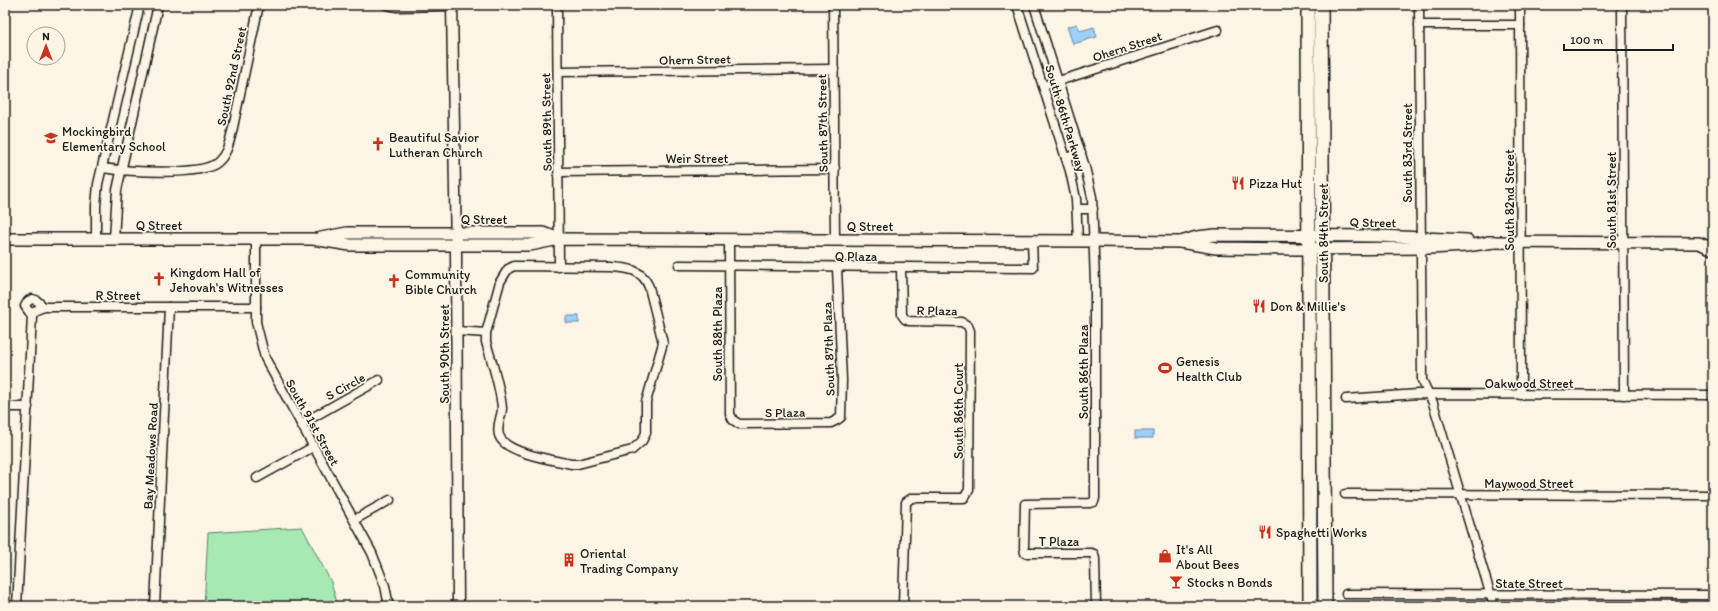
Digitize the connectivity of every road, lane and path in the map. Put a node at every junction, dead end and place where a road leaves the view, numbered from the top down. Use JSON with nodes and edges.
{"nodes":[{"id":1,"x":140,"y":5,"type":"edge"},
{"id":2,"x":158,"y":5,"type":"edge"},
{"id":3,"x":260,"y":5,"type":"edge"},
{"id":4,"x":387,"y":5,"type":"edge"},
{"id":5,"x":452,"y":5,"type":"edge"},
{"id":6,"x":557,"y":5,"type":"edge"},
{"id":7,"x":833,"y":5,"type":"edge"},
{"id":8,"x":1017,"y":5,"type":"edge"},
{"id":9,"x":1034,"y":5,"type":"edge"},
{"id":10,"x":1308,"y":5,"type":"edge"},
{"id":11,"x":1321,"y":5,"type":"edge"},
{"id":12,"x":1419,"y":5,"type":"edge"},
{"id":13,"x":1520,"y":5,"type":"edge"},
{"id":14,"x":1622,"y":5,"type":"edge"},
{"id":15,"x":1419,"y":25,"type":"junction"},
{"id":16,"x":1520,"y":25,"type":"junction"},
{"id":17,"x":1218,"y":30,"type":"dead end"},
{"id":18,"x":1046,"y":44,"type":"junction"},
{"id":19,"x":1033,"y":50,"type":"junction"},
{"id":20,"x":834,"y":69,"type":"junction"},
{"id":21,"x":558,"y":72,"type":"junction"},
{"id":22,"x":1058,"y":82,"type":"junction"},
{"id":23,"x":1043,"y":86,"type":"junction"},
{"id":24,"x":1081,"y":153,"type":"junction"},
{"id":25,"x":1066,"y":158,"type":"junction"},
{"id":26,"x":102,"y":168,"type":"junction"},
{"id":27,"x":835,"y":169,"type":"junction"},
{"id":28,"x":121,"y":171,"type":"junction"},
{"id":29,"x":558,"y":172,"type":"junction"},
{"id":30,"x":1077,"y":209,"type":"junction"},
{"id":31,"x":1093,"y":209,"type":"junction"},
{"id":32,"x":456,"y":233,"type":"junction"},
{"id":33,"x":5,"y":239,"type":"edge"},
{"id":34,"x":96,"y":239,"type":"junction"},
{"id":35,"x":114,"y":239,"type":"junction"},
{"id":36,"x":256,"y":239,"type":"junction"},
{"id":37,"x":312,"y":239,"type":"junction"},
{"id":38,"x":559,"y":239,"type":"junction"},
{"id":39,"x":729,"y":240,"type":"junction"},
{"id":40,"x":835,"y":240,"type":"junction"},
{"id":41,"x":1032,"y":241,"type":"junction"},
{"id":42,"x":1078,"y":241,"type":"junction"},
{"id":43,"x":1094,"y":241,"type":"junction"},
{"id":44,"x":1310,"y":242,"type":"junction"},
{"id":45,"x":1324,"y":242,"type":"junction"},
{"id":46,"x":1521,"y":242,"type":"junction"},
{"id":47,"x":1420,"y":243,"type":"junction"},
{"id":48,"x":1624,"y":243,"type":"junction"},
{"id":49,"x":456,"y":245,"type":"junction"},
{"id":50,"x":1713,"y":249,"type":"edge"},
{"id":51,"x":679,"y":266,"type":"dead end"},
{"id":52,"x":729,"y":266,"type":"junction"},
{"id":53,"x":559,"y":267,"type":"junction"},
{"id":54,"x":838,"y":268,"type":"junction"},
{"id":55,"x":901,"y":268,"type":"junction"},
{"id":56,"x":169,"y":307,"type":"junction"},
{"id":57,"x":256,"y":307,"type":"junction"},
{"id":58,"x":968,"y":326,"type":"joint"},
{"id":59,"x":457,"y":331,"type":"junction"},
{"id":60,"x":486,"y":333,"type":"junction"},
{"id":61,"x":379,"y":380,"type":"dead end"},
{"id":62,"x":1428,"y":394,"type":"junction"},
{"id":63,"x":1521,"y":394,"type":"junction"},
{"id":64,"x":1624,"y":395,"type":"junction"},
{"id":65,"x":1713,"y":395,"type":"edge"},
{"id":66,"x":1346,"y":399,"type":"dead end"},
{"id":67,"x":5,"y":407,"type":"edge"},
{"id":68,"x":28,"y":407,"type":"junction"},
{"id":69,"x":831,"y":423,"type":"joint"},
{"id":70,"x":301,"y":424,"type":"junction"},
{"id":71,"x":739,"y":424,"type":"joint"},
{"id":72,"x":313,"y":447,"type":"junction"},
{"id":73,"x":257,"y":478,"type":"dead end"},
{"id":74,"x":1345,"y":494,"type":"dead end"},
{"id":75,"x":1460,"y":494,"type":"junction"},
{"id":76,"x":1713,"y":495,"type":"edge"},
{"id":77,"x":390,"y":500,"type":"dead end"},
{"id":78,"x":354,"y":520,"type":"junction"},
{"id":79,"x":1025,"y":553,"type":"joint"},
{"id":80,"x":1346,"y":594,"type":"dead end"},
{"id":81,"x":1491,"y":595,"type":"junction"},
{"id":82,"x":1713,"y":595,"type":"edge"},
{"id":83,"x":17,"y":606,"type":"edge"},
{"id":84,"x":154,"y":606,"type":"edge"},
{"id":85,"x":389,"y":606,"type":"edge"},
{"id":86,"x":458,"y":606,"type":"edge"},
{"id":87,"x":903,"y":606,"type":"edge"},
{"id":88,"x":1096,"y":606,"type":"edge"},
{"id":89,"x":1310,"y":606,"type":"edge"},
{"id":90,"x":1325,"y":606,"type":"edge"},
{"id":91,"x":1494,"y":606,"type":"edge"}],
"edges":[{"from":1,"to":26,"type":"street"},
{"from":2,"to":28,"type":"street"},
{"from":3,"to":28,"type":"street","name":"South 92nd Street"},
{"from":4,"to":5,"type":"street"},
{"from":5,"to":32,"type":"street","name":"South 90th Street"},
{"from":6,"to":21,"type":"street","name":"South 89th Street"},
{"from":7,"to":20,"type":"street","name":"South 87th Street"},
{"from":8,"to":19,"type":"street","name":"South 86th Parkway"},
{"from":9,"to":18,"type":"street","name":"South 86th Parkway"},
{"from":10,"to":44,"type":"main road","name":"South 84th Street"},
{"from":11,"to":45,"type":"main road","name":"South 84th Street"},
{"from":12,"to":15,"type":"street","name":"South 83rd Street"},
{"from":13,"to":16,"type":"street","name":"South 82nd Street"},
{"from":14,"to":48,"type":"street","name":"South 81st Street"},
{"from":15,"to":16,"type":"street"},
{"from":15,"to":47,"type":"street","name":"South 83rd Street"},
{"from":16,"to":46,"type":"street","name":"South 82nd Street"},
{"from":17,"to":22,"type":"street","name":"Ohern Street"},
{"from":18,"to":19,"type":"street"},
{"from":18,"to":22,"type":"street","name":"South 86th Parkway"},
{"from":19,"to":23,"type":"street","name":"South 86th Parkway"},
{"from":20,"to":21,"type":"street","name":"Ohern Street"},
{"from":20,"to":27,"type":"street","name":"South 87th Street"},
{"from":21,"to":29,"type":"street","name":"South 89th Street"},
{"from":22,"to":23,"type":"street","name":"Ohern Street"},
{"from":22,"to":24,"type":"street","name":"South 86th Parkway"},
{"from":23,"to":25,"type":"street","name":"South 86th Parkway"},
{"from":24,"to":25,"type":"street"},
{"from":24,"to":31,"type":"street","name":"South 86th Parkway"},
{"from":25,"to":30,"type":"street","name":"South 86th Parkway"},
{"from":26,"to":28,"type":"street"},
{"from":26,"to":34,"type":"street"},
{"from":27,"to":29,"type":"street","name":"Weir Street"},
{"from":27,"to":40,"type":"street","name":"South 87th Street"},
{"from":28,"to":35,"type":"street"},
{"from":29,"to":38,"type":"street","name":"South 89th Street"},
{"from":30,"to":31,"type":"street"},
{"from":30,"to":42,"type":"street","name":"South 86th Parkway"},
{"from":31,"to":43,"type":"street","name":"South 86th Parkway"},
{"from":32,"to":37,"type":"main road","name":"Q Street"},
{"from":32,"to":38,"type":"main road","name":"Q Street"},
{"from":32,"to":49,"type":"street","name":"South 90th Street"},
{"from":33,"to":34,"type":"main road","name":"Q Street"},
{"from":34,"to":35,"type":"main road","name":"Q Street"},
{"from":35,"to":36,"type":"main road","name":"Q Street"},
{"from":36,"to":37,"type":"main road","name":"Q Street"},
{"from":36,"to":57,"type":"street","name":"South 91st Street"},
{"from":37,"to":49,"type":"main road","name":"Q Street"},
{"from":38,"to":39,"type":"main road","name":"Q Street"},
{"from":38,"to":49,"type":"main road","name":"Q Street"},
{"from":38,"to":53,"type":"street","name":"South 89th Street"},
{"from":39,"to":40,"type":"main road","name":"Q Street"},
{"from":39,"to":52,"type":"street","name":"South 88th Plaza"},
{"from":40,"to":41,"type":"main road","name":"Q Street"},
{"from":41,"to":42,"type":"main road","name":"Q Street"},
{"from":41,"to":55,"type":"street","name":"Q Plaza"},
{"from":42,"to":43,"type":"main road","name":"Q Street"},
{"from":43,"to":44,"type":"main road","name":"Q Street"},
{"from":43,"to":79,"type":"street","name":"South 86th Plaza"},
{"from":44,"to":45,"type":"main road","name":"Q Street"},
{"from":44,"to":89,"type":"main road","name":"South 84th Street"},
{"from":45,"to":47,"type":"main road","name":"Q Street"},
{"from":45,"to":90,"type":"main road","name":"South 84th Street"},
{"from":46,"to":47,"type":"main road","name":"Q Street"},
{"from":46,"to":48,"type":"main road","name":"Q Street"},
{"from":46,"to":63,"type":"street","name":"South 82nd Street"},
{"from":47,"to":62,"type":"street","name":"South 83rd Street"},
{"from":48,"to":50,"type":"main road","name":"Q Street"},
{"from":48,"to":64,"type":"street","name":"South 81st Street"},
{"from":49,"to":59,"type":"street","name":"South 90th Street"},
{"from":51,"to":52,"type":"street","name":"Q Plaza"},
{"from":52,"to":54,"type":"street","name":"Q Plaza"},
{"from":52,"to":71,"type":"street","name":"South 88th Plaza"},
{"from":53,"to":60,"type":"street"},
{"from":53,"to":60,"type":"street"},
{"from":54,"to":55,"type":"street","name":"Q Plaza"},
{"from":54,"to":69,"type":"street","name":"South 87th Plaza"},
{"from":55,"to":58,"type":"street","name":"R Plaza"},
{"from":56,"to":57,"type":"street","name":"R Street"},
{"from":56,"to":68,"type":"street","name":"R Street"},
{"from":56,"to":84,"type":"street","name":"Bay Meadows Road"},
{"from":57,"to":70,"type":"street","name":"South 91st Street"},
{"from":58,"to":87,"type":"street","name":"South 86th Court"},
{"from":59,"to":60,"type":"street"},
{"from":59,"to":86,"type":"street","name":"South 90th Street"},
{"from":61,"to":70,"type":"street","name":"S Circle"},
{"from":62,"to":63,"type":"street","name":"Oakwood Street"},
{"from":62,"to":66,"type":"street","name":"Oakwood Street"},
{"from":62,"to":75,"type":"street","name":"South 83rd Street"},
{"from":63,"to":64,"type":"street","name":"Oakwood Street"},
{"from":64,"to":65,"type":"street","name":"Oakwood Street"},
{"from":67,"to":68,"type":"street"},
{"from":68,"to":83,"type":"street"},
{"from":69,"to":71,"type":"street","name":"S Plaza"},
{"from":70,"to":72,"type":"street","name":"South 91st Street"},
{"from":72,"to":73,"type":"street"},
{"from":72,"to":78,"type":"street","name":"South 91st Street"},
{"from":74,"to":75,"type":"street","name":"Maywood Street"},
{"from":75,"to":76,"type":"street","name":"Maywood Street"},
{"from":75,"to":81,"type":"street","name":"South 83rd Street"},
{"from":77,"to":78,"type":"street"},
{"from":78,"to":85,"type":"street","name":"South 91st Street"},
{"from":79,"to":88,"type":"street","name":"T Plaza"},
{"from":80,"to":81,"type":"street","name":"State Street"},
{"from":81,"to":82,"type":"street","name":"State Street"},
{"from":81,"to":91,"type":"street","name":"South 83rd Street"}]}
